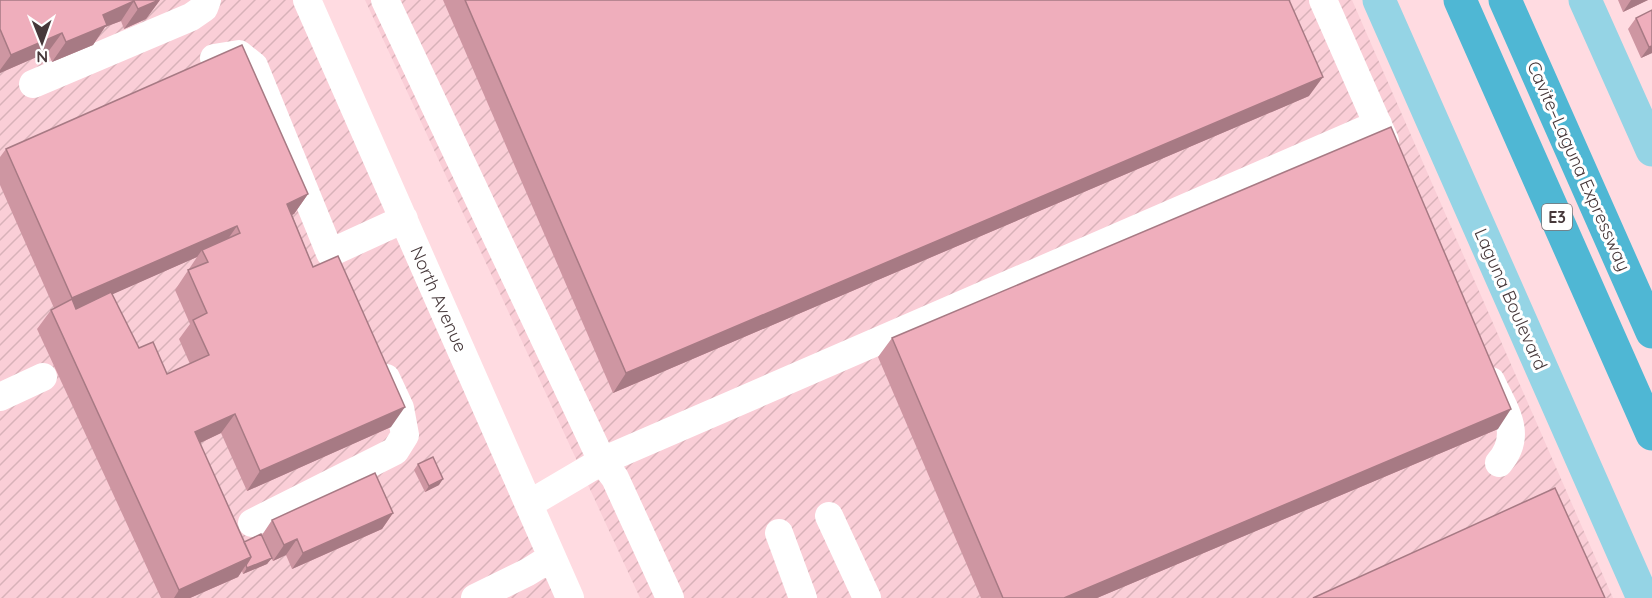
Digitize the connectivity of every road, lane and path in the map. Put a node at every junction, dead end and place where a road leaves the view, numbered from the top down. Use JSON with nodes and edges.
{"nodes":[{"id":1,"x":207,"y":0,"type":"edge"},
{"id":2,"x":307,"y":0,"type":"edge"},
{"id":3,"x":385,"y":0,"type":"edge"},
{"id":4,"x":1323,"y":0,"type":"edge"},
{"id":5,"x":1379,"y":0,"type":"edge"},
{"id":6,"x":1460,"y":0,"type":"edge"},
{"id":7,"x":1505,"y":0,"type":"edge"},
{"id":8,"x":1585,"y":0,"type":"edge"},
{"id":9,"x":188,"y":70,"type":"edge"},
{"id":10,"x":33,"y":84,"type":"dead end"},
{"id":11,"x":1378,"y":124,"type":"junction"},
{"id":12,"x":1652,"y":150,"type":"edge"},
{"id":13,"x":1397,"y":168,"type":"edge"},
{"id":14,"x":404,"y":219,"type":"junction"},
{"id":15,"x":1652,"y":332,"type":"edge"},
{"id":16,"x":1478,"y":351,"type":"edge"},
{"id":17,"x":377,"y":357,"type":"edge"},
{"id":18,"x":43,"y":377,"type":"dead end"},
{"id":19,"x":0,"y":397,"type":"edge"},
{"id":20,"x":1652,"y":434,"type":"edge"},
{"id":21,"x":602,"y":461,"type":"junction"},
{"id":22,"x":1499,"y":463,"type":"dead end"},
{"id":23,"x":529,"y":504,"type":"junction"},
{"id":24,"x":829,"y":516,"type":"dead end"},
{"id":25,"x":252,"y":524,"type":"dead end"},
{"id":26,"x":779,"y":533,"type":"dead end"},
{"id":27,"x":552,"y":557,"type":"junction"},
{"id":28,"x":475,"y":598,"type":"edge"},
{"id":29,"x":570,"y":598,"type":"edge"},
{"id":30,"x":670,"y":598,"type":"edge"},
{"id":31,"x":803,"y":598,"type":"edge"},
{"id":32,"x":867,"y":598,"type":"edge"},
{"id":33,"x":1643,"y":598,"type":"edge"}],
"edges":[{"from":1,"to":10,"type":"street"},
{"from":2,"to":14,"type":"street","name":"North Avenue"},
{"from":3,"to":21,"type":"street"},
{"from":4,"to":11,"type":"street"},
{"from":5,"to":33,"type":"main road","name":"Laguna Boulevard"},
{"from":6,"to":20,"type":"highway","number":"E3"},
{"from":7,"to":15,"type":"highway","name":"Cavite–Laguna Expressway","number":"E3"},
{"from":8,"to":12,"type":"main road"},
{"from":9,"to":14,"type":"street"},
{"from":11,"to":13,"type":"street"},
{"from":11,"to":21,"type":"street"},
{"from":14,"to":23,"type":"street","name":"North Avenue"},
{"from":16,"to":22,"type":"street"},
{"from":17,"to":25,"type":"street"},
{"from":18,"to":19,"type":"street"},
{"from":21,"to":23,"type":"street"},
{"from":21,"to":30,"type":"street"},
{"from":23,"to":27,"type":"street","name":"North Avenue"},
{"from":24,"to":32,"type":"street"},
{"from":26,"to":31,"type":"street"},
{"from":27,"to":28,"type":"street"},
{"from":27,"to":29,"type":"street","name":"North Avenue"}]}
